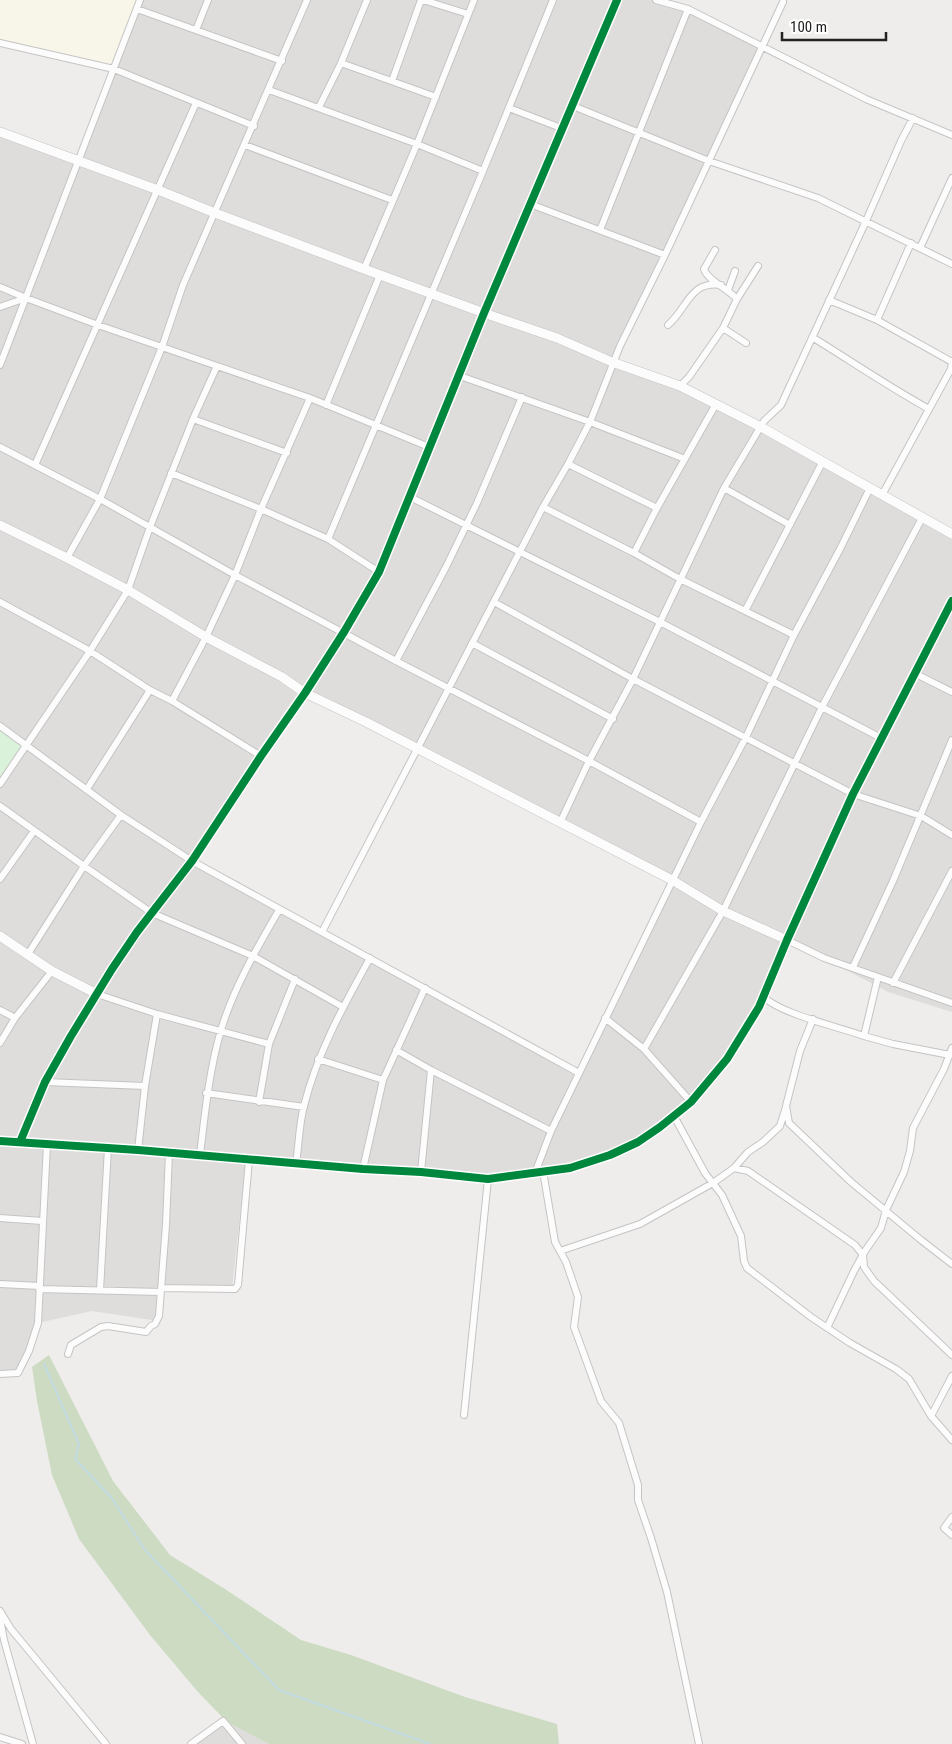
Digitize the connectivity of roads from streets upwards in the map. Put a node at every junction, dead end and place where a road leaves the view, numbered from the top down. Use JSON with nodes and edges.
{"nodes":[{"id":1,"x":140,"y":0,"type":"edge"},
{"id":2,"x":208,"y":0,"type":"edge"},
{"id":3,"x":308,"y":0,"type":"edge"},
{"id":4,"x":366,"y":0,"type":"edge"},
{"id":5,"x":422,"y":0,"type":"edge"},
{"id":6,"x":474,"y":0,"type":"edge"},
{"id":7,"x":553,"y":0,"type":"edge"},
{"id":8,"x":617,"y":0,"type":"edge"},
{"id":9,"x":656,"y":0,"type":"edge"},
{"id":10,"x":783,"y":2,"type":"dead end"},
{"id":11,"x":136,"y":9,"type":"junction"},
{"id":12,"x":688,"y":9,"type":"junction"},
{"id":13,"x":468,"y":14,"type":"junction"},
{"id":14,"x":196,"y":30,"type":"junction"},
{"id":15,"x":0,"y":43,"type":"edge"},
{"id":16,"x":763,"y":48,"type":"junction"},
{"id":17,"x":282,"y":60,"type":"junction"},
{"id":18,"x":341,"y":62,"type":"junction"},
{"id":19,"x":114,"y":69,"type":"junction"},
{"id":20,"x":392,"y":81,"type":"junction"},
{"id":21,"x":270,"y":90,"type":"junction"},
{"id":22,"x":436,"y":96,"type":"junction"},
{"id":23,"x":196,"y":103,"type":"junction"},
{"id":24,"x":573,"y":106,"type":"junction"},
{"id":25,"x":318,"y":107,"type":"junction"},
{"id":26,"x":509,"y":108,"type":"junction"},
{"id":27,"x":913,"y":118,"type":"junction"},
{"id":28,"x":254,"y":126,"type":"junction"},
{"id":29,"x":561,"y":128,"type":"junction"},
{"id":30,"x":638,"y":131,"type":"junction"},
{"id":31,"x":0,"y":132,"type":"edge"},
{"id":32,"x":952,"y":135,"type":"edge"},
{"id":33,"x":245,"y":144,"type":"junction"},
{"id":34,"x":417,"y":144,"type":"junction"},
{"id":35,"x":78,"y":160,"type":"junction"},
{"id":36,"x":709,"y":161,"type":"junction"},
{"id":37,"x":483,"y":171,"type":"junction"},
{"id":38,"x":952,"y":178,"type":"edge"},
{"id":39,"x":158,"y":190,"type":"junction"},
{"id":40,"x":392,"y":200,"type":"junction"},
{"id":41,"x":530,"y":204,"type":"junction"},
{"id":42,"x":215,"y":213,"type":"junction"},
{"id":43,"x":866,"y":221,"type":"junction"},
{"id":44,"x":600,"y":230,"type":"junction"},
{"id":45,"x":911,"y":243,"type":"junction"},
{"id":46,"x":920,"y":248,"type":"junction"},
{"id":47,"x":715,"y":250,"type":"dead end"},
{"id":48,"x":665,"y":255,"type":"junction"},
{"id":49,"x":952,"y":264,"type":"edge"},
{"id":50,"x":758,"y":266,"type":"dead end"},
{"id":51,"x":364,"y":269,"type":"junction"},
{"id":52,"x":735,"y":271,"type":"dead end"},
{"id":53,"x":380,"y":275,"type":"junction"},
{"id":54,"x":720,"y":284,"type":"junction"},
{"id":55,"x":0,"y":287,"type":"edge"},
{"id":56,"x":728,"y":290,"type":"junction"},
{"id":57,"x":431,"y":293,"type":"junction"},
{"id":58,"x":26,"y":298,"type":"junction"},
{"id":59,"x":736,"y":299,"type":"junction"},
{"id":60,"x":829,"y":300,"type":"junction"},
{"id":61,"x":0,"y":307,"type":"edge"},
{"id":62,"x":484,"y":313,"type":"junction"},
{"id":63,"x":877,"y":320,"type":"junction"},
{"id":64,"x":98,"y":325,"type":"junction"},
{"id":65,"x":668,"y":325,"type":"dead end"},
{"id":66,"x":723,"y":328,"type":"junction"},
{"id":67,"x":812,"y":337,"type":"junction"},
{"id":68,"x":746,"y":343,"type":"dead end"},
{"id":69,"x":162,"y":347,"type":"junction"},
{"id":70,"x":612,"y":362,"type":"junction"},
{"id":71,"x":952,"y":362,"type":"edge"},
{"id":72,"x":0,"y":365,"type":"edge"},
{"id":73,"x":217,"y":366,"type":"junction"},
{"id":74,"x":460,"y":376,"type":"junction"},
{"id":75,"x":680,"y":386,"type":"junction"},
{"id":76,"x":522,"y":397,"type":"junction"},
{"id":77,"x":310,"y":398,"type":"junction"},
{"id":78,"x":716,"y":404,"type":"junction"},
{"id":79,"x":326,"y":405,"type":"junction"},
{"id":80,"x":929,"y":409,"type":"junction"},
{"id":81,"x":193,"y":419,"type":"junction"},
{"id":82,"x":590,"y":422,"type":"junction"},
{"id":83,"x":376,"y":425,"type":"junction"},
{"id":84,"x":761,"y":427,"type":"junction"},
{"id":85,"x":0,"y":447,"type":"edge"},
{"id":86,"x":429,"y":447,"type":"junction"},
{"id":87,"x":287,"y":453,"type":"junction"},
{"id":88,"x":684,"y":459,"type":"junction"},
{"id":89,"x":823,"y":462,"type":"junction"},
{"id":90,"x":568,"y":464,"type":"junction"},
{"id":91,"x":35,"y":465,"type":"junction"},
{"id":92,"x":171,"y":473,"type":"junction"},
{"id":93,"x":724,"y":488,"type":"junction"},
{"id":94,"x":870,"y":488,"type":"junction"},
{"id":95,"x":882,"y":495,"type":"junction"},
{"id":96,"x":410,"y":497,"type":"junction"},
{"id":97,"x":100,"y":499,"type":"junction"},
{"id":98,"x":542,"y":507,"type":"junction"},
{"id":99,"x":657,"y":508,"type":"junction"},
{"id":100,"x":261,"y":509,"type":"junction"},
{"id":101,"x":922,"y":518,"type":"junction"},
{"id":102,"x":466,"y":524,"type":"junction"},
{"id":103,"x":0,"y":525,"type":"edge"},
{"id":104,"x":790,"y":525,"type":"junction"},
{"id":105,"x":150,"y":527,"type":"junction"},
{"id":106,"x":952,"y":534,"type":"edge"},
{"id":107,"x":328,"y":539,"type":"junction"},
{"id":108,"x":519,"y":553,"type":"junction"},
{"id":109,"x":634,"y":553,"type":"junction"},
{"id":110,"x":67,"y":558,"type":"junction"},
{"id":111,"x":379,"y":572,"type":"junction"},
{"id":112,"x":235,"y":575,"type":"junction"},
{"id":113,"x":680,"y":579,"type":"junction"},
{"id":114,"x":128,"y":590,"type":"junction"},
{"id":115,"x":952,"y":601,"type":"edge"},
{"id":116,"x":0,"y":602,"type":"edge"},
{"id":117,"x":494,"y":602,"type":"junction"},
{"id":118,"x":744,"y":611,"type":"junction"},
{"id":119,"x":660,"y":622,"type":"junction"},
{"id":120,"x":344,"y":632,"type":"junction"},
{"id":121,"x":794,"y":635,"type":"junction"},
{"id":122,"x":206,"y":637,"type":"junction"},
{"id":123,"x":472,"y":643,"type":"junction"},
{"id":124,"x":90,"y":651,"type":"junction"},
{"id":125,"x":396,"y":661,"type":"junction"},
{"id":126,"x":914,"y":673,"type":"junction"},
{"id":127,"x":633,"y":679,"type":"junction"},
{"id":128,"x":773,"y":681,"type":"junction"},
{"id":129,"x":448,"y":688,"type":"junction"},
{"id":130,"x":150,"y":690,"type":"junction"},
{"id":131,"x":952,"y":692,"type":"edge"},
{"id":132,"x":305,"y":693,"type":"junction"},
{"id":133,"x":172,"y":701,"type":"junction"},
{"id":134,"x":822,"y":707,"type":"junction"},
{"id":135,"x":612,"y":719,"type":"junction"},
{"id":136,"x":0,"y":726,"type":"edge"},
{"id":137,"x":746,"y":737,"type":"junction"},
{"id":138,"x":881,"y":738,"type":"junction"},
{"id":139,"x":952,"y":740,"type":"edge"},
{"id":140,"x":25,"y":746,"type":"junction"},
{"id":141,"x":417,"y":750,"type":"junction"},
{"id":142,"x":260,"y":756,"type":"junction"},
{"id":143,"x":589,"y":761,"type":"junction"},
{"id":144,"x":795,"y":762,"type":"junction"},
{"id":145,"x":0,"y":784,"type":"edge"},
{"id":146,"x":86,"y":789,"type":"junction"},
{"id":147,"x":853,"y":794,"type":"junction"},
{"id":148,"x":0,"y":806,"type":"edge"},
{"id":149,"x":121,"y":815,"type":"junction"},
{"id":150,"x":921,"y":816,"type":"junction"},
{"id":151,"x":701,"y":822,"type":"junction"},
{"id":152,"x":560,"y":823,"type":"junction"},
{"id":153,"x":34,"y":831,"type":"junction"},
{"id":154,"x":952,"y":834,"type":"edge"},
{"id":155,"x":192,"y":861,"type":"junction"},
{"id":156,"x":84,"y":866,"type":"junction"},
{"id":157,"x":952,"y":872,"type":"edge"},
{"id":158,"x":0,"y":879,"type":"edge"},
{"id":159,"x":672,"y":880,"type":"junction"},
{"id":160,"x":279,"y":910,"type":"junction"},
{"id":161,"x":723,"y":911,"type":"junction"},
{"id":162,"x":152,"y":913,"type":"junction"},
{"id":163,"x":322,"y":932,"type":"junction"},
{"id":164,"x":0,"y":936,"type":"edge"},
{"id":165,"x":787,"y":940,"type":"junction"},
{"id":166,"x":28,"y":954,"type":"junction"},
{"id":167,"x":253,"y":956,"type":"junction"},
{"id":168,"x":370,"y":958,"type":"junction"},
{"id":169,"x":853,"y":967,"type":"junction"},
{"id":170,"x":52,"y":971,"type":"junction"},
{"id":171,"x":878,"y":977,"type":"junction"},
{"id":172,"x":295,"y":979,"type":"junction"},
{"id":173,"x":893,"y":983,"type":"junction"},
{"id":174,"x":425,"y":988,"type":"junction"},
{"id":175,"x":97,"y":994,"type":"junction"},
{"id":176,"x":764,"y":997,"type":"junction"},
{"id":177,"x":952,"y":1003,"type":"edge"},
{"id":178,"x":343,"y":1007,"type":"junction"},
{"id":179,"x":0,"y":1010,"type":"edge"},
{"id":180,"x":157,"y":1014,"type":"junction"},
{"id":181,"x":15,"y":1018,"type":"junction"},
{"id":182,"x":605,"y":1018,"type":"junction"},
{"id":183,"x":813,"y":1019,"type":"junction"},
{"id":184,"x":221,"y":1030,"type":"junction"},
{"id":185,"x":864,"y":1036,"type":"junction"},
{"id":186,"x":0,"y":1043,"type":"edge"},
{"id":187,"x":269,"y":1044,"type":"junction"},
{"id":188,"x":644,"y":1049,"type":"junction"},
{"id":189,"x":396,"y":1050,"type":"junction"},
{"id":190,"x":951,"y":1051,"type":"edge"},
{"id":191,"x":318,"y":1059,"type":"junction"},
{"id":192,"x":431,"y":1070,"type":"junction"},
{"id":193,"x":579,"y":1073,"type":"junction"},
{"id":194,"x":383,"y":1080,"type":"junction"},
{"id":195,"x":46,"y":1082,"type":"junction"},
{"id":196,"x":145,"y":1086,"type":"junction"},
{"id":197,"x":206,"y":1093,"type":"junction"},
{"id":198,"x":259,"y":1102,"type":"junction"},
{"id":199,"x":690,"y":1102,"type":"junction"},
{"id":200,"x":786,"y":1106,"type":"junction"},
{"id":201,"x":304,"y":1107,"type":"junction"},
{"id":202,"x":674,"y":1116,"type":"junction"},
{"id":203,"x":551,"y":1131,"type":"junction"},
{"id":204,"x":0,"y":1141,"type":"edge"},
{"id":205,"x":20,"y":1142,"type":"junction"},
{"id":206,"x":47,"y":1144,"type":"junction"},
{"id":207,"x":108,"y":1148,"type":"junction"},
{"id":208,"x":138,"y":1150,"type":"junction"},
{"id":209,"x":169,"y":1153,"type":"junction"},
{"id":210,"x":200,"y":1155,"type":"junction"},
{"id":211,"x":249,"y":1160,"type":"junction"},
{"id":212,"x":296,"y":1163,"type":"junction"},
{"id":213,"x":734,"y":1168,"type":"junction"},
{"id":214,"x":362,"y":1169,"type":"junction"},
{"id":215,"x":421,"y":1172,"type":"junction"},
{"id":216,"x":539,"y":1172,"type":"junction"},
{"id":217,"x":488,"y":1179,"type":"junction"},
{"id":218,"x":713,"y":1182,"type":"junction"},
{"id":219,"x":886,"y":1210,"type":"junction"},
{"id":220,"x":0,"y":1218,"type":"edge"},
{"id":221,"x":42,"y":1221,"type":"junction"},
{"id":222,"x":560,"y":1251,"type":"junction"},
{"id":223,"x":863,"y":1254,"type":"junction"},
{"id":224,"x":952,"y":1264,"type":"edge"},
{"id":225,"x":0,"y":1284,"type":"edge"},
{"id":226,"x":40,"y":1288,"type":"junction"},
{"id":227,"x":100,"y":1290,"type":"junction"},
{"id":228,"x":161,"y":1290,"type":"junction"},
{"id":229,"x":827,"y":1328,"type":"junction"},
{"id":230,"x":68,"y":1354,"type":"dead end"},
{"id":231,"x":952,"y":1355,"type":"edge"},
{"id":232,"x":0,"y":1374,"type":"edge"},
{"id":233,"x":952,"y":1376,"type":"edge"},
{"id":234,"x":464,"y":1415,"type":"dead end"},
{"id":235,"x":931,"y":1416,"type":"junction"},
{"id":236,"x":952,"y":1440,"type":"edge"},
{"id":237,"x":952,"y":1517,"type":"edge"},
{"id":238,"x":952,"y":1534,"type":"edge"},
{"id":239,"x":0,"y":1611,"type":"edge"},
{"id":240,"x":0,"y":1618,"type":"edge"},
{"id":241,"x":0,"y":1737,"type":"edge"},
{"id":242,"x":22,"y":1744,"type":"edge"},
{"id":243,"x":33,"y":1744,"type":"edge"},
{"id":244,"x":106,"y":1744,"type":"edge"},
{"id":245,"x":191,"y":1744,"type":"edge"},
{"id":246,"x":242,"y":1744,"type":"edge"},
{"id":247,"x":699,"y":1744,"type":"edge"}],
"edges":[{"from":1,"to":11,"type":"street"},
{"from":2,"to":14,"type":"street"},
{"from":3,"to":17,"type":"street"},
{"from":4,"to":18,"type":"street"},
{"from":5,"to":13,"type":"street"},
{"from":5,"to":20,"type":"street"},
{"from":6,"to":13,"type":"street"},
{"from":7,"to":26,"type":"street"},
{"from":8,"to":24,"type":"street"},
{"from":9,"to":12,"type":"street"},
{"from":10,"to":16,"type":"street"},
{"from":11,"to":14,"type":"street"},
{"from":11,"to":19,"type":"street"},
{"from":12,"to":16,"type":"street"},
{"from":12,"to":30,"type":"street"},
{"from":13,"to":22,"type":"street"},
{"from":14,"to":17,"type":"street"},
{"from":15,"to":19,"type":"street"},
{"from":16,"to":27,"type":"street"},
{"from":16,"to":36,"type":"street"},
{"from":17,"to":21,"type":"street"},
{"from":18,"to":20,"type":"street"},
{"from":18,"to":25,"type":"street"},
{"from":19,"to":23,"type":"street"},
{"from":19,"to":35,"type":"street"},
{"from":20,"to":22,"type":"street"},
{"from":21,"to":25,"type":"street"},
{"from":21,"to":28,"type":"street"},
{"from":22,"to":34,"type":"street"},
{"from":23,"to":28,"type":"street"},
{"from":23,"to":39,"type":"street"},
{"from":24,"to":29,"type":"street"},
{"from":24,"to":30,"type":"street"},
{"from":25,"to":34,"type":"street"},
{"from":26,"to":29,"type":"street"},
{"from":26,"to":37,"type":"street"},
{"from":27,"to":32,"type":"street"},
{"from":27,"to":43,"type":"street"},
{"from":28,"to":33,"type":"street"},
{"from":29,"to":41,"type":"street"},
{"from":30,"to":36,"type":"street"},
{"from":30,"to":44,"type":"street"},
{"from":31,"to":35,"type":"street"},
{"from":33,"to":40,"type":"street"},
{"from":33,"to":42,"type":"street"},
{"from":34,"to":37,"type":"street"},
{"from":34,"to":40,"type":"street"},
{"from":35,"to":39,"type":"street"},
{"from":35,"to":58,"type":"street"},
{"from":36,"to":43,"type":"street"},
{"from":36,"to":48,"type":"street"},
{"from":37,"to":57,"type":"street"},
{"from":38,"to":46,"type":"street"},
{"from":39,"to":42,"type":"street"},
{"from":39,"to":64,"type":"street"},
{"from":40,"to":51,"type":"street"},
{"from":41,"to":44,"type":"street"},
{"from":41,"to":62,"type":"street"},
{"from":42,"to":51,"type":"street"},
{"from":42,"to":69,"type":"street"},
{"from":43,"to":45,"type":"street"},
{"from":43,"to":60,"type":"street"},
{"from":44,"to":48,"type":"street"},
{"from":45,"to":46,"type":"street"},
{"from":45,"to":63,"type":"street"},
{"from":46,"to":49,"type":"street"},
{"from":47,"to":54,"type":"street"},
{"from":48,"to":70,"type":"street"},
{"from":50,"to":59,"type":"street"},
{"from":51,"to":53,"type":"street"},
{"from":52,"to":56,"type":"street"},
{"from":53,"to":57,"type":"street"},
{"from":53,"to":79,"type":"street"},
{"from":54,"to":56,"type":"street"},
{"from":54,"to":65,"type":"street"},
{"from":55,"to":58,"type":"street"},
{"from":56,"to":59,"type":"street"},
{"from":57,"to":62,"type":"street"},
{"from":57,"to":83,"type":"street"},
{"from":58,"to":61,"type":"street"},
{"from":58,"to":64,"type":"street"},
{"from":58,"to":72,"type":"street"},
{"from":59,"to":66,"type":"street"},
{"from":60,"to":63,"type":"street"},
{"from":60,"to":67,"type":"street"},
{"from":62,"to":70,"type":"street"},
{"from":62,"to":74,"type":"street"},
{"from":63,"to":71,"type":"street"},
{"from":64,"to":69,"type":"street"},
{"from":64,"to":91,"type":"street"},
{"from":66,"to":68,"type":"street"},
{"from":66,"to":75,"type":"street"},
{"from":67,"to":80,"type":"street"},
{"from":67,"to":84,"type":"street"},
{"from":69,"to":73,"type":"street"},
{"from":69,"to":97,"type":"street"},
{"from":70,"to":75,"type":"street"},
{"from":70,"to":82,"type":"street"},
{"from":71,"to":80,"type":"street"},
{"from":73,"to":77,"type":"street"},
{"from":73,"to":81,"type":"street"},
{"from":74,"to":76,"type":"street"},
{"from":74,"to":86,"type":"street"},
{"from":75,"to":78,"type":"street"},
{"from":76,"to":82,"type":"street"},
{"from":76,"to":102,"type":"street"},
{"from":77,"to":79,"type":"street"},
{"from":77,"to":87,"type":"street"},
{"from":78,"to":84,"type":"street"},
{"from":78,"to":88,"type":"street"},
{"from":79,"to":83,"type":"street"},
{"from":80,"to":95,"type":"street"},
{"from":81,"to":87,"type":"street"},
{"from":81,"to":92,"type":"street"},
{"from":82,"to":88,"type":"street"},
{"from":82,"to":90,"type":"street"},
{"from":83,"to":86,"type":"street"},
{"from":83,"to":107,"type":"street"},
{"from":84,"to":89,"type":"street"},
{"from":84,"to":93,"type":"street"},
{"from":85,"to":91,"type":"street"},
{"from":86,"to":96,"type":"street"},
{"from":87,"to":100,"type":"street"},
{"from":88,"to":99,"type":"street"},
{"from":89,"to":94,"type":"street"},
{"from":89,"to":104,"type":"street"},
{"from":90,"to":98,"type":"street"},
{"from":90,"to":99,"type":"street"},
{"from":91,"to":97,"type":"street"},
{"from":92,"to":100,"type":"street"},
{"from":92,"to":105,"type":"street"},
{"from":93,"to":104,"type":"street"},
{"from":93,"to":113,"type":"street"},
{"from":94,"to":95,"type":"street"},
{"from":94,"to":121,"type":"street"},
{"from":95,"to":101,"type":"street"},
{"from":96,"to":102,"type":"street"},
{"from":96,"to":111,"type":"street"},
{"from":97,"to":105,"type":"street"},
{"from":97,"to":110,"type":"street"},
{"from":98,"to":108,"type":"street"},
{"from":98,"to":109,"type":"street"},
{"from":99,"to":109,"type":"street"},
{"from":100,"to":107,"type":"street"},
{"from":100,"to":112,"type":"street"},
{"from":101,"to":106,"type":"street"},
{"from":101,"to":134,"type":"street"},
{"from":102,"to":108,"type":"street"},
{"from":102,"to":125,"type":"street"},
{"from":103,"to":110,"type":"street"},
{"from":104,"to":118,"type":"street"},
{"from":105,"to":112,"type":"street"},
{"from":105,"to":114,"type":"street"},
{"from":107,"to":111,"type":"street"},
{"from":108,"to":117,"type":"street"},
{"from":108,"to":119,"type":"street"},
{"from":109,"to":113,"type":"street"},
{"from":110,"to":114,"type":"street"},
{"from":111,"to":120,"type":"street"},
{"from":112,"to":120,"type":"street"},
{"from":112,"to":122,"type":"street"},
{"from":113,"to":118,"type":"street"},
{"from":113,"to":119,"type":"street"},
{"from":114,"to":122,"type":"street"},
{"from":114,"to":124,"type":"street"},
{"from":115,"to":126,"type":"street"},
{"from":116,"to":124,"type":"street"},
{"from":117,"to":123,"type":"street"},
{"from":117,"to":127,"type":"street"},
{"from":118,"to":121,"type":"street"},
{"from":119,"to":127,"type":"street"},
{"from":119,"to":128,"type":"street"},
{"from":120,"to":125,"type":"street"},
{"from":120,"to":132,"type":"street"},
{"from":121,"to":128,"type":"street"},
{"from":122,"to":132,"type":"street"},
{"from":122,"to":133,"type":"street"},
{"from":123,"to":129,"type":"street"},
{"from":123,"to":135,"type":"street"},
{"from":124,"to":130,"type":"street"},
{"from":124,"to":140,"type":"street"},
{"from":125,"to":129,"type":"street"},
{"from":126,"to":131,"type":"street"},
{"from":126,"to":138,"type":"street"},
{"from":127,"to":135,"type":"street"},
{"from":127,"to":137,"type":"street"},
{"from":128,"to":134,"type":"street"},
{"from":128,"to":137,"type":"street"},
{"from":129,"to":141,"type":"street"},
{"from":129,"to":143,"type":"street"},
{"from":130,"to":133,"type":"street"},
{"from":130,"to":146,"type":"street"},
{"from":132,"to":141,"type":"street"},
{"from":132,"to":142,"type":"street"},
{"from":133,"to":142,"type":"street"},
{"from":134,"to":138,"type":"street"},
{"from":134,"to":144,"type":"street"},
{"from":135,"to":143,"type":"street"},
{"from":136,"to":140,"type":"street"},
{"from":137,"to":144,"type":"street"},
{"from":137,"to":151,"type":"street"},
{"from":138,"to":147,"type":"street"},
{"from":139,"to":150,"type":"street"},
{"from":140,"to":145,"type":"street"},
{"from":140,"to":146,"type":"street"},
{"from":141,"to":152,"type":"street"},
{"from":141,"to":163,"type":"street"},
{"from":142,"to":155,"type":"street"},
{"from":143,"to":151,"type":"street"},
{"from":143,"to":152,"type":"street"},
{"from":144,"to":147,"type":"street"},
{"from":144,"to":161,"type":"street"},
{"from":146,"to":149,"type":"street"},
{"from":147,"to":150,"type":"street"},
{"from":147,"to":165,"type":"street"},
{"from":148,"to":153,"type":"street"},
{"from":149,"to":155,"type":"street"},
{"from":149,"to":156,"type":"street"},
{"from":150,"to":154,"type":"street"},
{"from":150,"to":169,"type":"street"},
{"from":151,"to":159,"type":"street"},
{"from":152,"to":159,"type":"street"},
{"from":153,"to":156,"type":"street"},
{"from":153,"to":158,"type":"street"},
{"from":155,"to":160,"type":"street"},
{"from":155,"to":162,"type":"street"},
{"from":156,"to":162,"type":"street"},
{"from":156,"to":166,"type":"street"},
{"from":157,"to":173,"type":"street"},
{"from":159,"to":161,"type":"street"},
{"from":159,"to":182,"type":"street"},
{"from":160,"to":163,"type":"street"},
{"from":160,"to":167,"type":"street"},
{"from":161,"to":165,"type":"street"},
{"from":161,"to":188,"type":"street"},
{"from":162,"to":167,"type":"street"},
{"from":162,"to":175,"type":"street"},
{"from":163,"to":168,"type":"street"},
{"from":164,"to":166,"type":"street"},
{"from":165,"to":169,"type":"street"},
{"from":165,"to":176,"type":"street"},
{"from":166,"to":170,"type":"street"},
{"from":167,"to":172,"type":"street"},
{"from":167,"to":184,"type":"street"},
{"from":168,"to":174,"type":"street"},
{"from":168,"to":178,"type":"street"},
{"from":169,"to":171,"type":"street"},
{"from":170,"to":175,"type":"street"},
{"from":170,"to":181,"type":"street"},
{"from":171,"to":173,"type":"street"},
{"from":171,"to":185,"type":"street"},
{"from":172,"to":178,"type":"street"},
{"from":172,"to":187,"type":"street"},
{"from":173,"to":177,"type":"street"},
{"from":174,"to":189,"type":"street"},
{"from":174,"to":193,"type":"street"},
{"from":175,"to":180,"type":"street"},
{"from":175,"to":195,"type":"street"},
{"from":176,"to":183,"type":"street"},
{"from":176,"to":199,"type":"street"},
{"from":178,"to":191,"type":"street"},
{"from":179,"to":181,"type":"street"},
{"from":180,"to":184,"type":"street"},
{"from":180,"to":196,"type":"street"},
{"from":181,"to":186,"type":"street"},
{"from":182,"to":188,"type":"street"},
{"from":182,"to":193,"type":"street"},
{"from":183,"to":185,"type":"street"},
{"from":183,"to":200,"type":"street"},
{"from":184,"to":187,"type":"street"},
{"from":184,"to":197,"type":"street"},
{"from":185,"to":190,"type":"street"},
{"from":187,"to":198,"type":"street"},
{"from":188,"to":199,"type":"street"},
{"from":189,"to":192,"type":"street"},
{"from":189,"to":194,"type":"street"},
{"from":190,"to":219,"type":"street"},
{"from":191,"to":194,"type":"street"},
{"from":191,"to":201,"type":"street"},
{"from":192,"to":203,"type":"street"},
{"from":192,"to":215,"type":"street"},
{"from":193,"to":203,"type":"street"},
{"from":194,"to":214,"type":"street"},
{"from":195,"to":196,"type":"street"},
{"from":195,"to":205,"type":"street"},
{"from":196,"to":208,"type":"street"},
{"from":197,"to":198,"type":"street"},
{"from":197,"to":210,"type":"street"},
{"from":198,"to":201,"type":"street"},
{"from":199,"to":202,"type":"street"},
{"from":200,"to":213,"type":"street"},
{"from":200,"to":219,"type":"street"},
{"from":201,"to":212,"type":"street"},
{"from":202,"to":216,"type":"street"},
{"from":202,"to":218,"type":"street"},
{"from":203,"to":216,"type":"street"},
{"from":204,"to":205,"type":"street"},
{"from":205,"to":206,"type":"street"},
{"from":206,"to":207,"type":"street"},
{"from":206,"to":221,"type":"street"},
{"from":207,"to":208,"type":"street"},
{"from":207,"to":227,"type":"street"},
{"from":208,"to":209,"type":"street"},
{"from":209,"to":210,"type":"street"},
{"from":209,"to":228,"type":"street"},
{"from":210,"to":211,"type":"street"},
{"from":211,"to":212,"type":"street"},
{"from":211,"to":228,"type":"street"},
{"from":212,"to":214,"type":"street"},
{"from":213,"to":218,"type":"street"},
{"from":213,"to":223,"type":"street"},
{"from":214,"to":215,"type":"street"},
{"from":215,"to":217,"type":"street"},
{"from":216,"to":217,"type":"street"},
{"from":216,"to":222,"type":"street"},
{"from":217,"to":234,"type":"street"},
{"from":218,"to":222,"type":"street"},
{"from":218,"to":229,"type":"street"},
{"from":219,"to":223,"type":"street"},
{"from":219,"to":224,"type":"street"},
{"from":220,"to":221,"type":"street"},
{"from":221,"to":226,"type":"street"},
{"from":222,"to":247,"type":"street"},
{"from":223,"to":229,"type":"street"},
{"from":223,"to":231,"type":"street"},
{"from":225,"to":226,"type":"street"},
{"from":226,"to":227,"type":"street"},
{"from":226,"to":232,"type":"street"},
{"from":227,"to":228,"type":"street"},
{"from":228,"to":230,"type":"street"},
{"from":229,"to":235,"type":"street"},
{"from":233,"to":235,"type":"street"},
{"from":235,"to":236,"type":"street"},
{"from":237,"to":238,"type":"street"},
{"from":239,"to":244,"type":"street"},
{"from":240,"to":243,"type":"street"},
{"from":241,"to":242,"type":"street"},
{"from":245,"to":246,"type":"street"}]}
